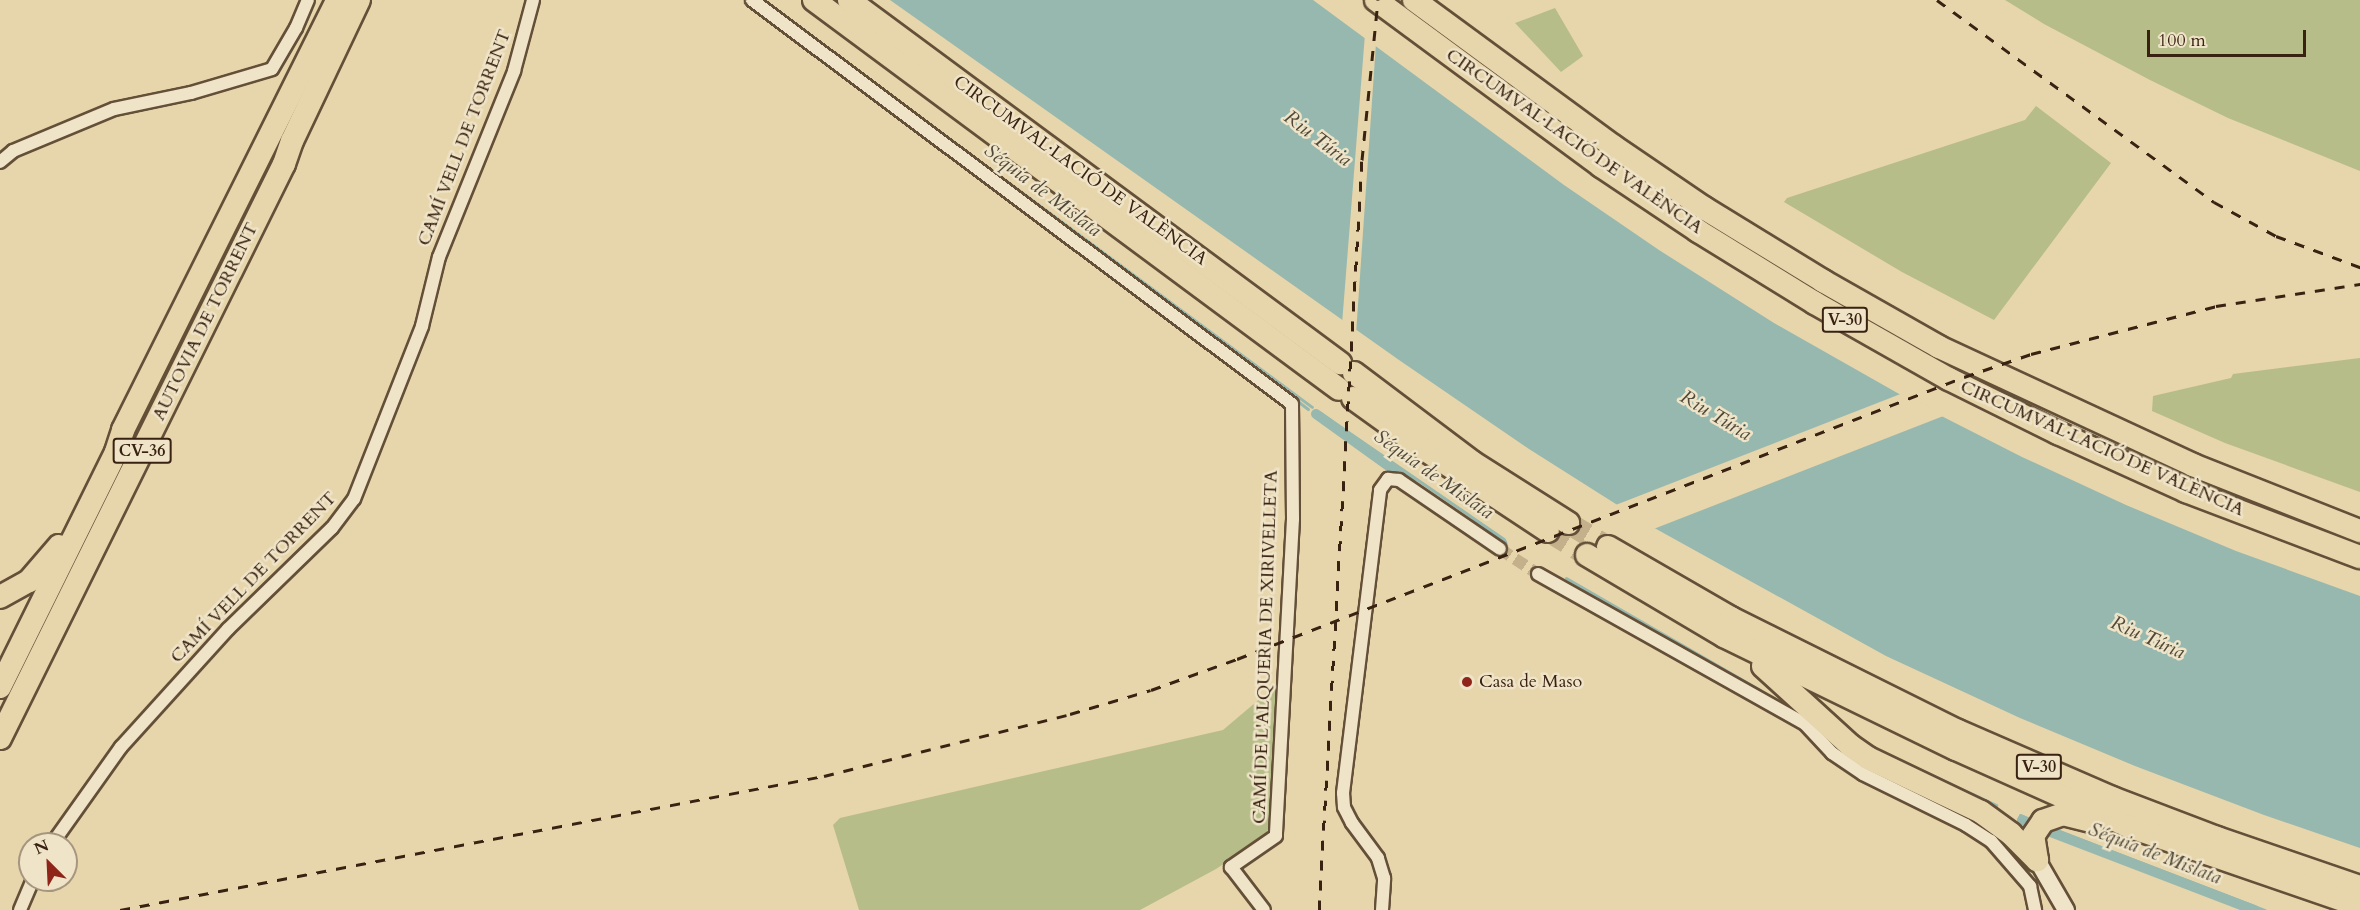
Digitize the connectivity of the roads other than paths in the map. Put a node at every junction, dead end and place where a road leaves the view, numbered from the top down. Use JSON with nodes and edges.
{"nodes":[{"id":1,"x":308,"y":0,"type":"edge"},
{"id":2,"x":328,"y":0,"type":"edge"},
{"id":3,"x":337,"y":0,"type":"edge"},
{"id":4,"x":359,"y":0,"type":"edge"},
{"id":5,"x":369,"y":0,"type":"edge"},
{"id":6,"x":533,"y":0,"type":"edge"},
{"id":7,"x":752,"y":0,"type":"edge"},
{"id":8,"x":814,"y":0,"type":"edge"},
{"id":9,"x":849,"y":0,"type":"edge"},
{"id":10,"x":1376,"y":0,"type":"edge"},
{"id":11,"x":1414,"y":0,"type":"edge"},
{"id":12,"x":316,"y":39,"type":"junction"},
{"id":13,"x":0,"y":162,"type":"edge"},
{"id":14,"x":284,"y":164,"type":"junction"},
{"id":15,"x":1939,"y":347,"type":"junction"},
{"id":16,"x":1346,"y":381,"type":"junction"},
{"id":17,"x":123,"y":430,"type":"junction"},
{"id":18,"x":1558,"y":527,"type":"tunnel mouth"},
{"id":19,"x":2360,"y":531,"type":"edge"},
{"id":20,"x":2360,"y":548,"type":"edge"},
{"id":21,"x":1500,"y":549,"type":"tunnel mouth"},
{"id":22,"x":1597,"y":551,"type":"tunnel mouth"},
{"id":23,"x":2360,"y":557,"type":"edge"},
{"id":24,"x":1538,"y":574,"type":"tunnel mouth"},
{"id":25,"x":0,"y":597,"type":"edge"},
{"id":26,"x":1727,"y":627,"type":"junction"},
{"id":27,"x":0,"y":687,"type":"edge"},
{"id":28,"x":0,"y":738,"type":"edge"},
{"id":29,"x":2128,"y":826,"type":"junction"},
{"id":30,"x":61,"y":832,"type":"edge"},
{"id":31,"x":2037,"y":860,"type":"junction"},
{"id":32,"x":2360,"y":887,"type":"edge"},
{"id":33,"x":28,"y":892,"type":"edge"},
{"id":34,"x":2360,"y":906,"type":"edge"},
{"id":35,"x":20,"y":910,"type":"edge"},
{"id":36,"x":1264,"y":910,"type":"edge"},
{"id":37,"x":1382,"y":910,"type":"edge"},
{"id":38,"x":2035,"y":910,"type":"edge"},
{"id":39,"x":2066,"y":910,"type":"edge"}],
"edges":[{"from":1,"to":13,"type":"street"},
{"from":2,"to":12,"type":"highway"},
{"from":3,"to":12,"type":"highway","name":"AUTOVIA DE TORRENT","number":"CV-36"},
{"from":4,"to":14,"type":"highway","name":"AUTOVIA DE TORRENT","number":"CV-36"},
{"from":5,"to":14,"type":"highway"},
{"from":6,"to":30,"type":"street","name":"CAMÍ VELL DE TORRENT"},
{"from":7,"to":36,"type":"street","name":"CAMÍ DE L'ALQUERIA DE XIRIVELLETA"},
{"from":8,"to":16,"type":"highway","name":"CIRCUMVAL·LACIÓ DE VALÈNCIA"},
{"from":9,"to":16,"type":"highway","name":"CIRCUMVAL·LACIÓ DE VALÈNCIA"},
{"from":10,"to":23,"type":"highway","name":"CIRCUMVAL·LACIÓ DE VALÈNCIA","number":"V-30"},
{"from":11,"to":15,"type":"highway","name":"CIRCUMVAL·LACIÓ DE VALÈNCIA","number":"V-30"},
{"from":12,"to":17,"type":"highway","name":"AUTOVIA DE TORRENT","number":"CV-36"},
{"from":14,"to":28,"type":"highway","name":"AUTOVIA DE TORRENT","number":"CV-36"},
{"from":15,"to":19,"type":"highway","name":"CIRCUMVAL·LACIÓ DE VALÈNCIA","number":"V-30"},
{"from":15,"to":20,"type":"highway"},
{"from":16,"to":18,"type":"highway","name":"CIRCUMVAL·LACIÓ DE VALÈNCIA"},
{"from":17,"to":25,"type":"highway"},
{"from":17,"to":27,"type":"highway","name":"AUTOVIA DE TORRENT","number":"CV-36"},
{"from":21,"to":37,"type":"street"},
{"from":22,"to":26,"type":"highway","number":"V-30"},
{"from":24,"to":38,"type":"street"},
{"from":26,"to":29,"type":"highway","number":"V-30"},
{"from":26,"to":31,"type":"highway"},
{"from":26,"to":32,"type":"highway","number":"V-30"},
{"from":29,"to":31,"type":"highway"},
{"from":29,"to":34,"type":"highway","number":"V-30"},
{"from":31,"to":39,"type":"street"},
{"from":33,"to":35,"type":"street"}]}
